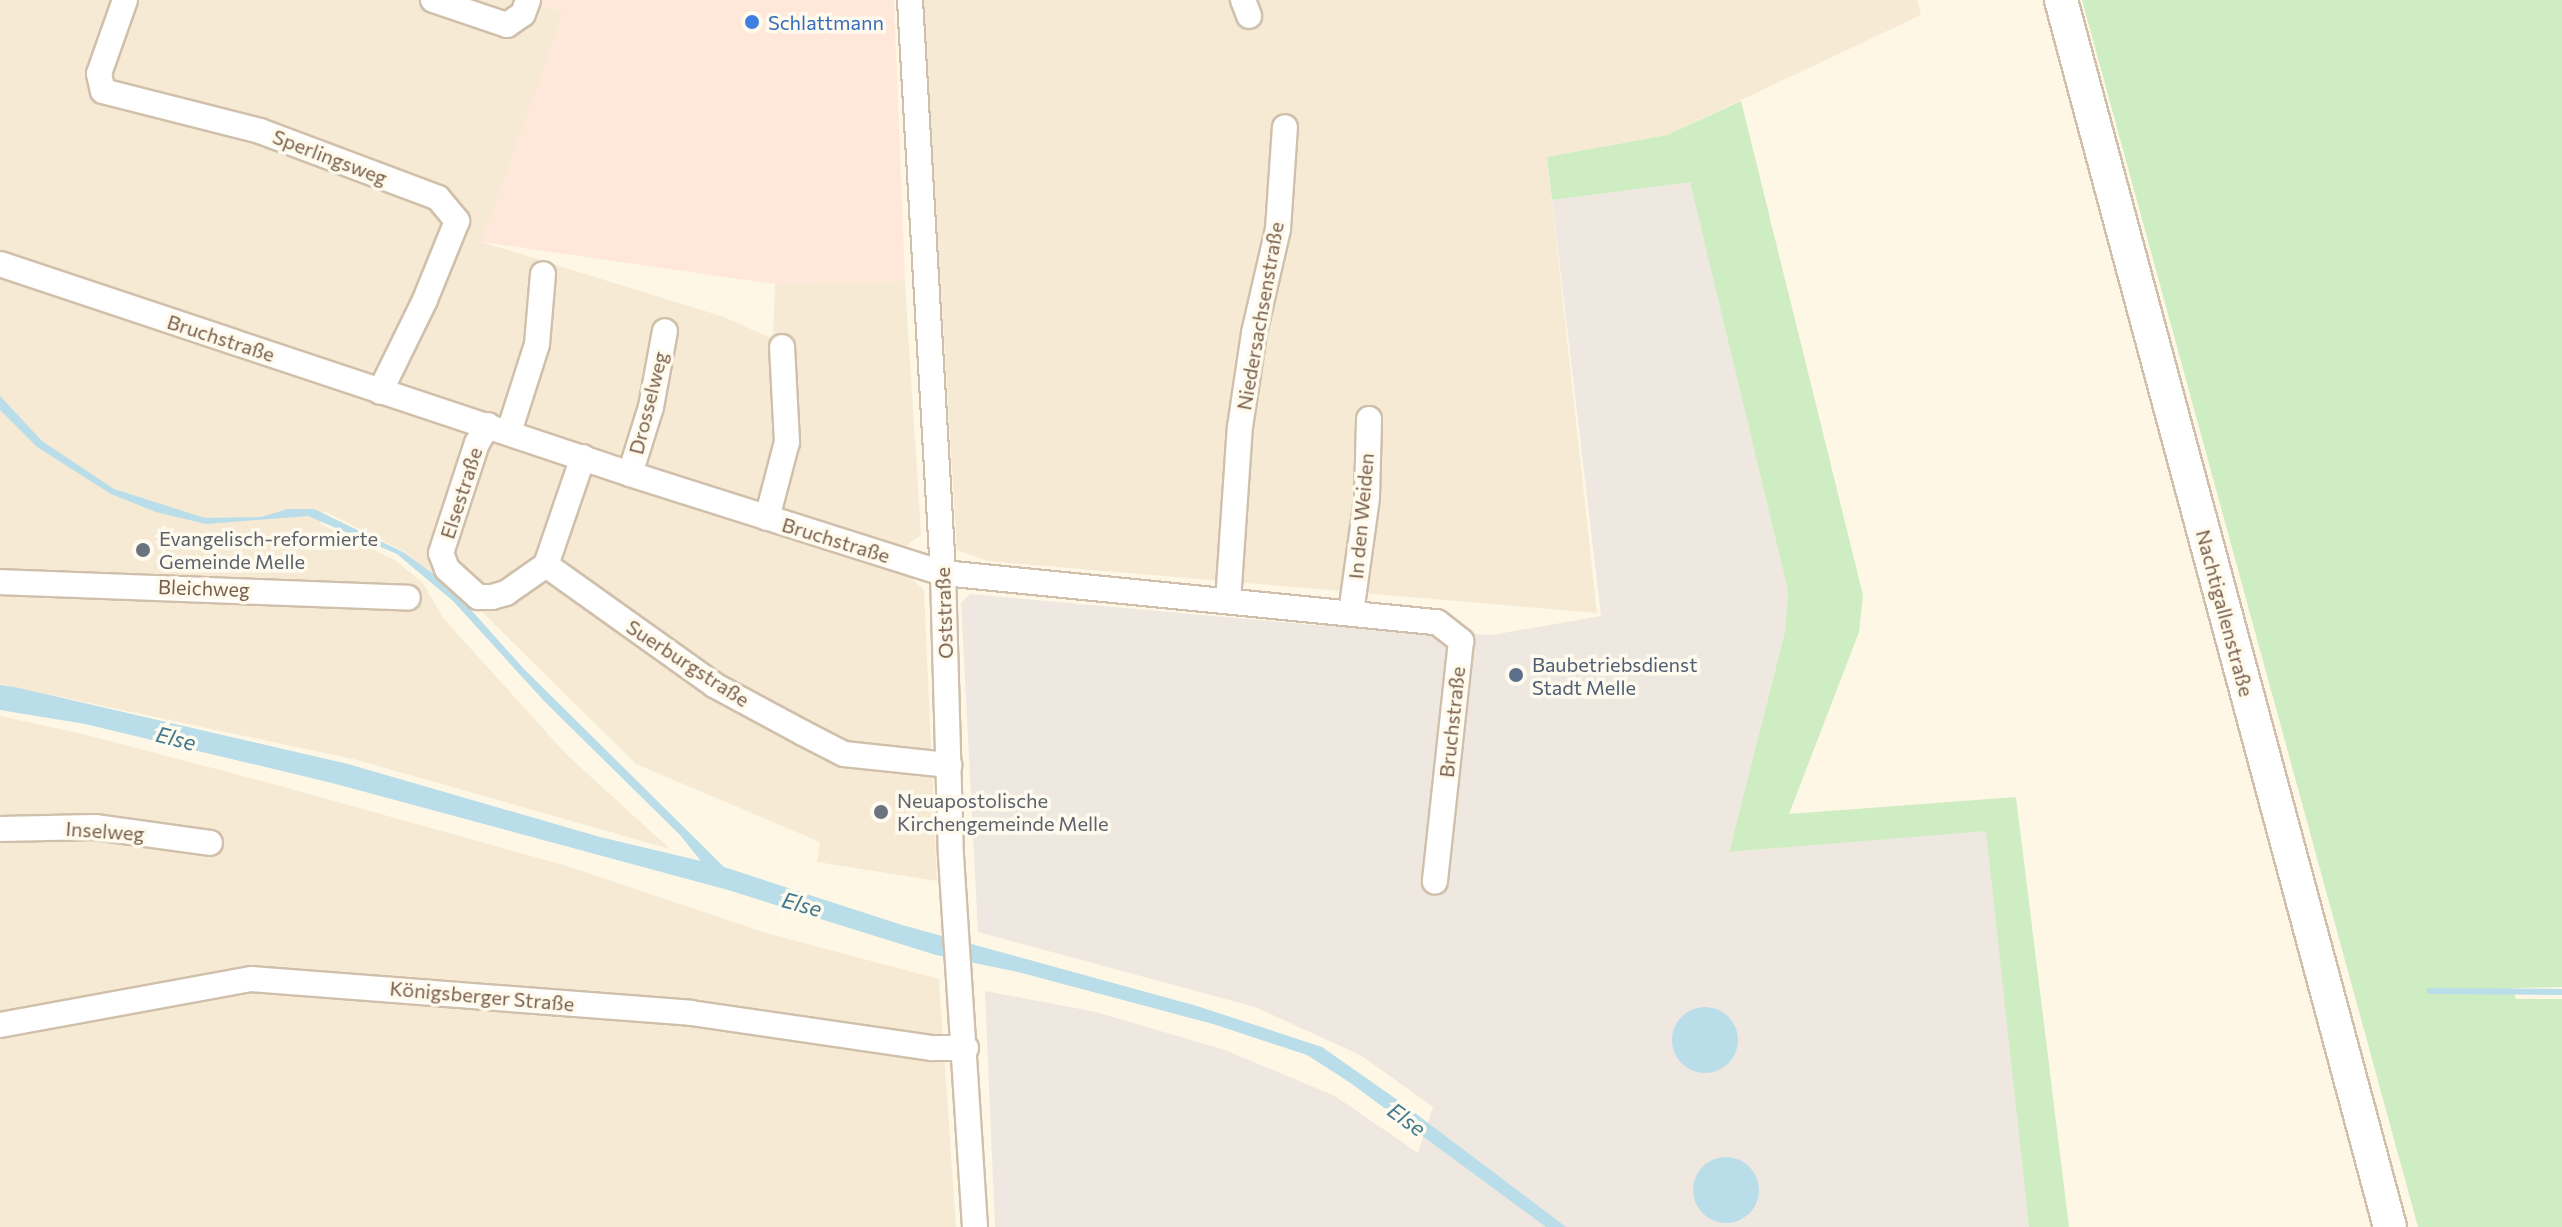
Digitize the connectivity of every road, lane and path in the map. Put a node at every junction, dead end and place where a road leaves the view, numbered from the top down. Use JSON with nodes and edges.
{"nodes":[{"id":1,"x":125,"y":0,"type":"edge"},
{"id":2,"x":433,"y":0,"type":"edge"},
{"id":3,"x":528,"y":0,"type":"edge"},
{"id":4,"x":910,"y":0,"type":"edge"},
{"id":5,"x":2061,"y":0,"type":"edge"},
{"id":6,"x":1285,"y":127,"type":"dead end"},
{"id":7,"x":0,"y":264,"type":"edge"},
{"id":8,"x":543,"y":274,"type":"dead end"},
{"id":9,"x":665,"y":331,"type":"dead end"},
{"id":10,"x":782,"y":347,"type":"dead end"},
{"id":11,"x":380,"y":392,"type":"junction"},
{"id":12,"x":1369,"y":419,"type":"dead end"},
{"id":13,"x":499,"y":428,"type":"junction"},
{"id":14,"x":583,"y":457,"type":"junction"},
{"id":15,"x":630,"y":474,"type":"junction"},
{"id":16,"x":767,"y":518,"type":"junction"},
{"id":17,"x":546,"y":565,"type":"junction"},
{"id":18,"x":943,"y":573,"type":"junction"},
{"id":19,"x":0,"y":582,"type":"edge"},
{"id":20,"x":408,"y":598,"type":"dead end"},
{"id":21,"x":1228,"y":601,"type":"junction"},
{"id":22,"x":1351,"y":613,"type":"junction"},
{"id":23,"x":949,"y":765,"type":"junction"},
{"id":24,"x":0,"y":829,"type":"edge"},
{"id":25,"x":210,"y":843,"type":"dead end"},
{"id":26,"x":1435,"y":882,"type":"dead end"},
{"id":27,"x":0,"y":1025,"type":"edge"},
{"id":28,"x":966,"y":1048,"type":"junction"},
{"id":29,"x":975,"y":1227,"type":"edge"},
{"id":30,"x":2390,"y":1227,"type":"edge"}],
"edges":[{"from":1,"to":11,"type":"street","name":"Sperlingsweg"},
{"from":2,"to":3,"type":"street"},
{"from":4,"to":18,"type":"street","name":"Oststraße"},
{"from":5,"to":30,"type":"main road","name":"Nachtigallenstraße"},
{"from":6,"to":21,"type":"street","name":"Niedersachsenstraße"},
{"from":7,"to":11,"type":"street","name":"Bruchstraße"},
{"from":8,"to":13,"type":"street"},
{"from":9,"to":15,"type":"street","name":"Drosselweg"},
{"from":10,"to":16,"type":"street"},
{"from":11,"to":13,"type":"street","name":"Bruchstraße"},
{"from":12,"to":22,"type":"street","name":"In den Weiden"},
{"from":13,"to":14,"type":"street","name":"Bruchstraße"},
{"from":13,"to":17,"type":"street","name":"Elsestraße"},
{"from":14,"to":15,"type":"street","name":"Bruchstraße"},
{"from":14,"to":17,"type":"street"},
{"from":15,"to":16,"type":"street","name":"Bruchstraße"},
{"from":16,"to":18,"type":"street","name":"Bruchstraße"},
{"from":17,"to":23,"type":"street","name":"Suerburgstraße"},
{"from":18,"to":21,"type":"street","name":"Bruchstraße"},
{"from":18,"to":23,"type":"street","name":"Oststraße"},
{"from":19,"to":20,"type":"street","name":"Bleichweg"},
{"from":21,"to":22,"type":"street","name":"Bruchstraße"},
{"from":22,"to":26,"type":"street","name":"Bruchstraße"},
{"from":23,"to":28,"type":"street","name":"Oststraße"},
{"from":24,"to":25,"type":"street","name":"Inselweg"},
{"from":27,"to":28,"type":"street","name":"Königsberger Straße"},
{"from":28,"to":29,"type":"street","name":"Oststraße"}]}
